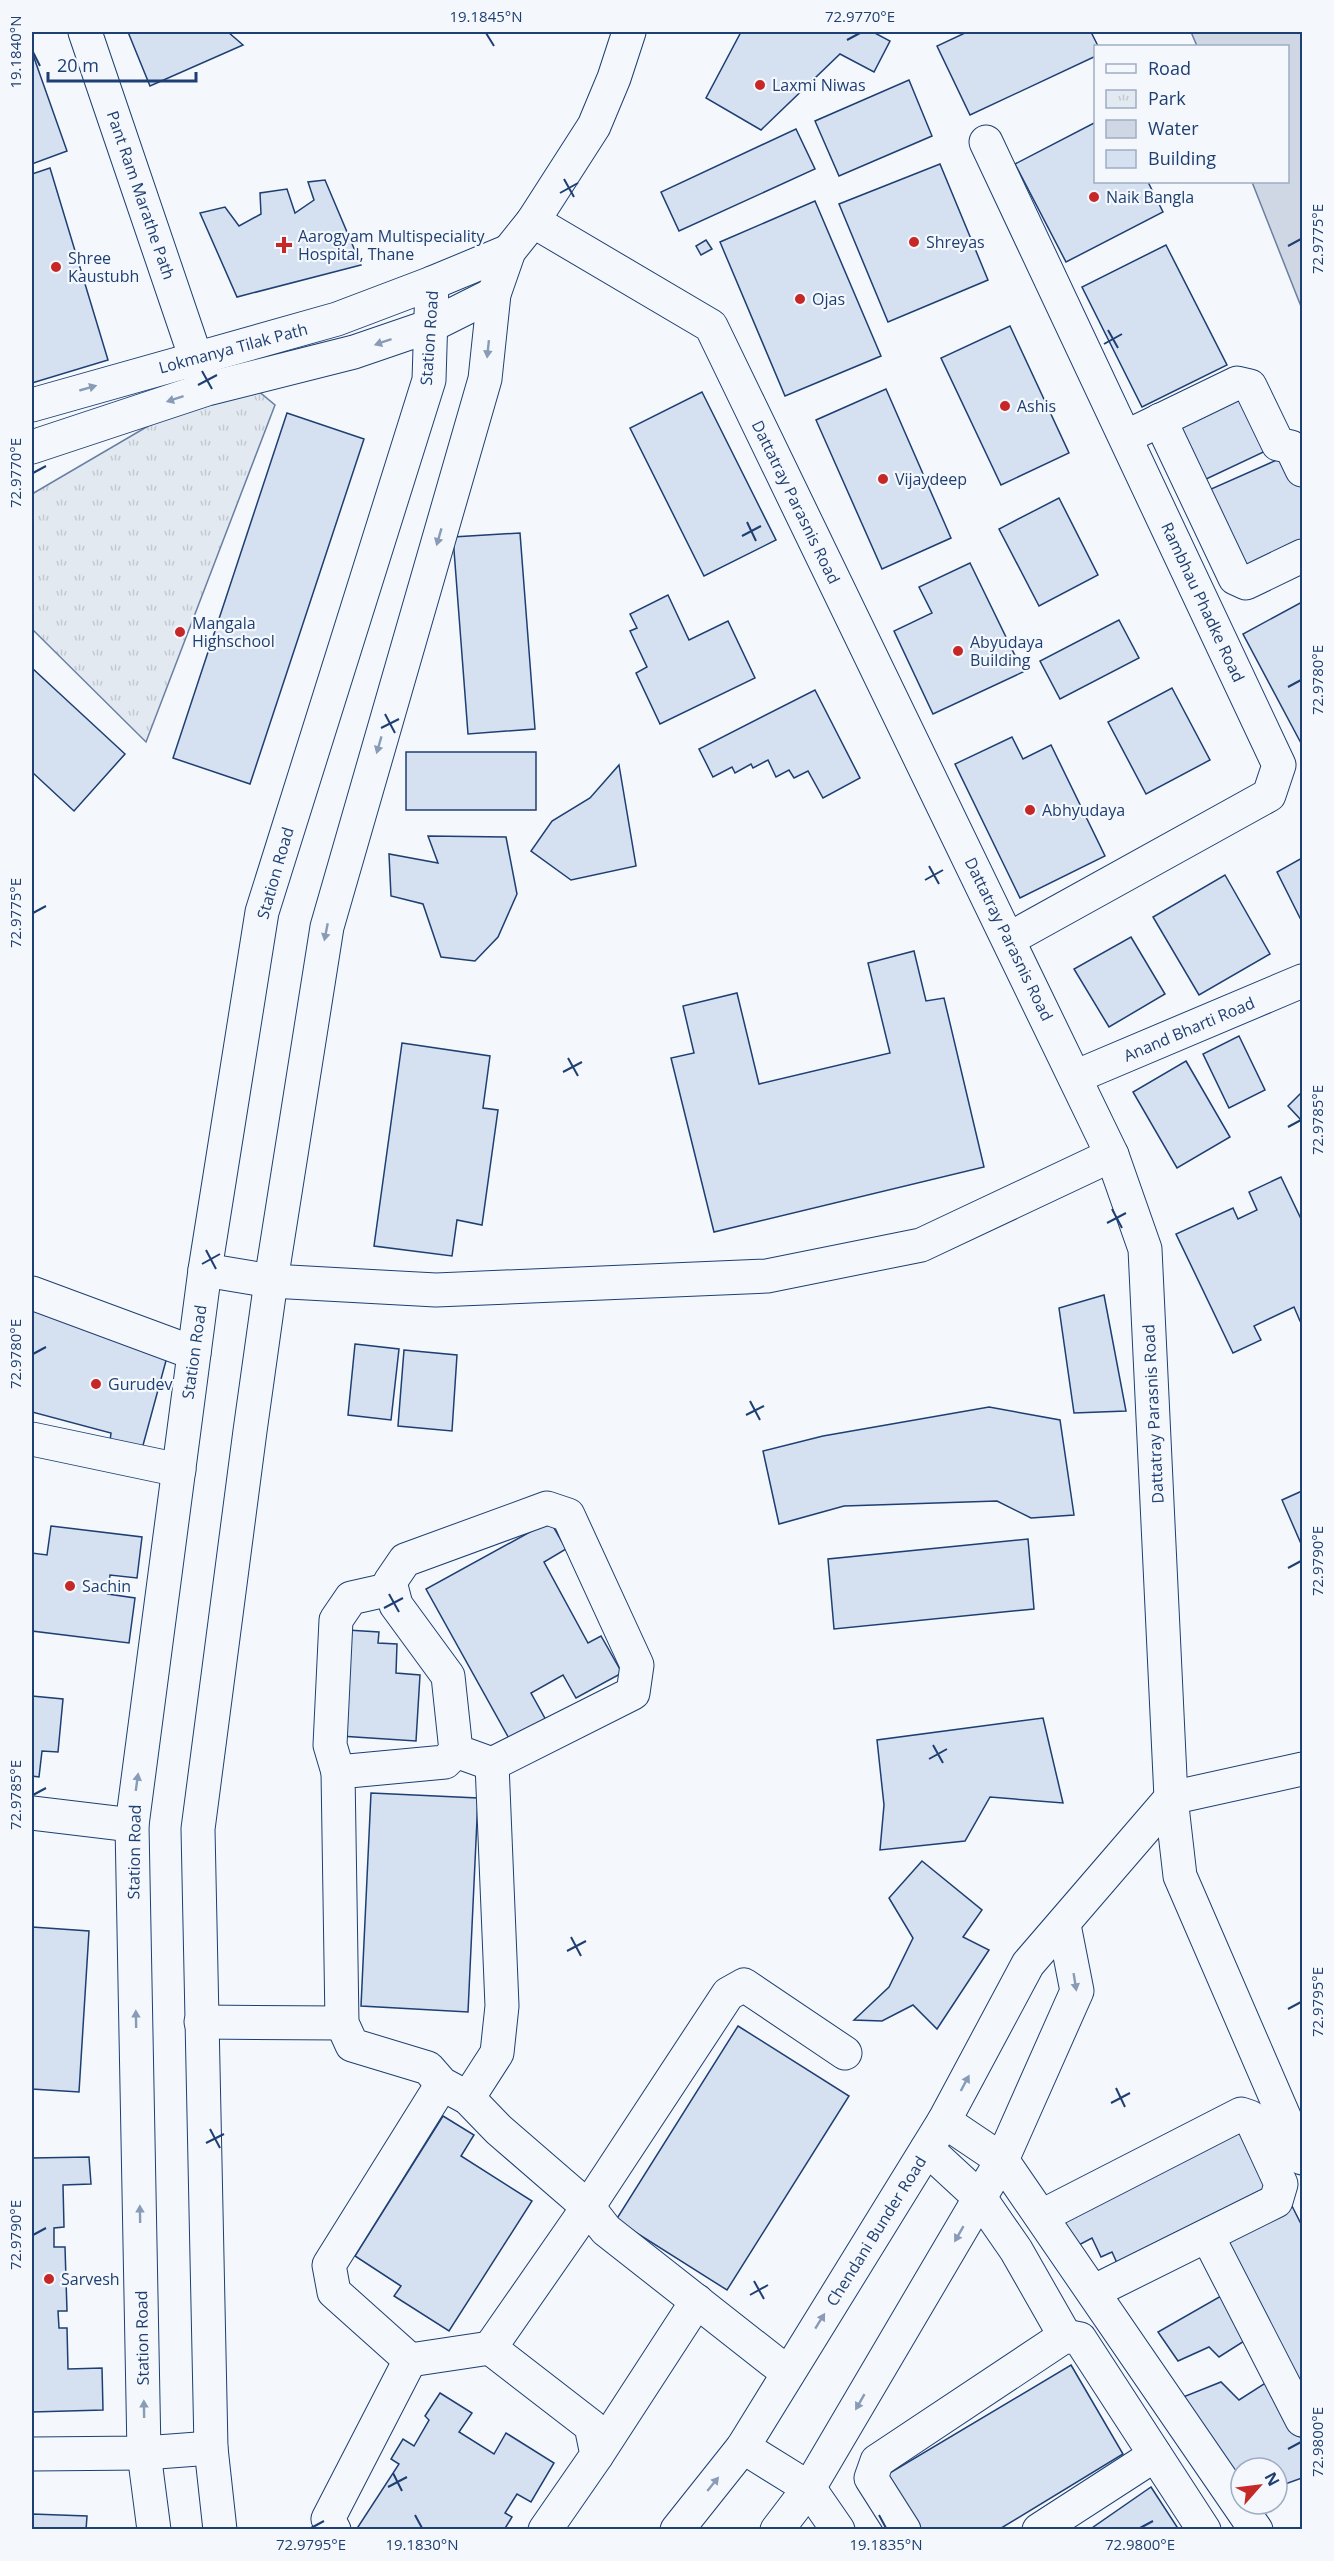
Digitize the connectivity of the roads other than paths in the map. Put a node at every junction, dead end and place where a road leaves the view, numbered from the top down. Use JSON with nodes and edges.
{"nodes":[{"id":1,"x":85,"y":32,"type":"edge"},
{"id":2,"x":629,"y":32,"type":"edge"},
{"id":3,"x":986,"y":142,"type":"dead end"},
{"id":4,"x":533,"y":221,"type":"junction"},
{"id":5,"x":509,"y":251,"type":"junction"},
{"id":6,"x":432,"y":283,"type":"junction"},
{"id":7,"x":494,"y":294,"type":"junction"},
{"id":8,"x":430,"y":326,"type":"junction"},
{"id":9,"x":196,"y":358,"type":"junction"},
{"id":10,"x":207,"y":389,"type":"junction"},
{"id":11,"x":32,"y":405,"type":"edge"},
{"id":12,"x":1160,"y":420,"type":"junction"},
{"id":13,"x":1125,"y":437,"type":"junction"},
{"id":14,"x":32,"y":447,"type":"edge"},
{"id":15,"x":1302,"y":470,"type":"edge"},
{"id":16,"x":1203,"y":510,"type":"junction"},
{"id":17,"x":1167,"y":527,"type":"junction"},
{"id":18,"x":1302,"y":556,"type":"edge"},
{"id":19,"x":1009,"y":939,"type":"junction"},
{"id":20,"x":1302,"y":981,"type":"edge"},
{"id":21,"x":1075,"y":1077,"type":"junction"},
{"id":22,"x":1113,"y":1155,"type":"junction"},
{"id":23,"x":205,"y":1270,"type":"junction"},
{"id":24,"x":271,"y":1281,"type":"junction"},
{"id":25,"x":32,"y":1293,"type":"edge"},
{"id":26,"x":194,"y":1353,"type":"junction"},
{"id":27,"x":32,"y":1439,"type":"edge"},
{"id":28,"x":179,"y":1470,"type":"junction"},
{"id":29,"x":391,"y":1589,"type":"junction"},
{"id":30,"x":456,"y":1750,"type":"junction"},
{"id":31,"x":492,"y":1764,"type":"junction"},
{"id":32,"x":1302,"y":1769,"type":"edge"},
{"id":33,"x":338,"y":1772,"type":"junction"},
{"id":34,"x":1171,"y":1798,"type":"junction"},
{"id":35,"x":32,"y":1813,"type":"edge"},
{"id":36,"x":132,"y":1825,"type":"junction"},
{"id":37,"x":1064,"y":1925,"type":"junction"},
{"id":38,"x":201,"y":2022,"type":"junction"},
{"id":39,"x":342,"y":2023,"type":"junction"},
{"id":40,"x":844,"y":2053,"type":"dead end"},
{"id":41,"x":455,"y":2091,"type":"junction"},
{"id":42,"x":944,"y":2121,"type":"junction"},
{"id":43,"x":927,"y":2149,"type":"junction"},
{"id":44,"x":1302,"y":2158,"type":"edge"},
{"id":45,"x":1002,"y":2160,"type":"junction"},
{"id":46,"x":980,"y":2198,"type":"junction"},
{"id":47,"x":588,"y":2207,"type":"junction"},
{"id":48,"x":1042,"y":2216,"type":"junction"},
{"id":49,"x":1208,"y":2237,"type":"junction"},
{"id":50,"x":1095,"y":2291,"type":"junction"},
{"id":51,"x":698,"y":2301,"type":"junction"},
{"id":52,"x":1065,"y":2336,"type":"junction"},
{"id":53,"x":490,"y":2348,"type":"junction"},
{"id":54,"x":410,"y":2360,"type":"junction"},
{"id":55,"x":788,"y":2373,"type":"junction"},
{"id":56,"x":1302,"y":2420,"type":"edge"},
{"id":57,"x":743,"y":2447,"type":"junction"},
{"id":58,"x":211,"y":2448,"type":"junction"},
{"id":59,"x":144,"y":2453,"type":"junction"},
{"id":60,"x":32,"y":2454,"type":"edge"},
{"id":61,"x":1155,"y":2455,"type":"junction"},
{"id":62,"x":597,"y":2456,"type":"junction"},
{"id":63,"x":809,"y":2488,"type":"junction"},
{"id":64,"x":154,"y":2529,"type":"edge"},
{"id":65,"x":220,"y":2529,"type":"edge"},
{"id":66,"x":334,"y":2529,"type":"edge"},
{"id":67,"x":545,"y":2529,"type":"edge"},
{"id":68,"x":677,"y":2529,"type":"edge"},
{"id":69,"x":777,"y":2529,"type":"edge"},
{"id":70,"x":838,"y":2529,"type":"edge"},
{"id":71,"x":904,"y":2529,"type":"edge"},
{"id":72,"x":1040,"y":2529,"type":"edge"},
{"id":73,"x":1204,"y":2529,"type":"edge"},
{"id":74,"x":1256,"y":2529,"type":"edge"}],
"edges":[{"from":1,"to":9,"type":"street","name":"Pant Ram Marathe Path"},
{"from":2,"to":4,"type":"street","name":"Station Road"},
{"from":3,"to":13,"type":"street","name":"Rambhau Phadke Road"},
{"from":4,"to":5,"type":"street","name":"Station Road"},
{"from":4,"to":19,"type":"street","name":"Dattatray Parasnis Road"},
{"from":5,"to":6,"type":"street","name":"Station Road"},
{"from":5,"to":7,"type":"street","name":"Station Road"},
{"from":6,"to":8,"type":"street","name":"Station Road"},
{"from":6,"to":9,"type":"street","name":"Lokmanya Tilak Path"},
{"from":7,"to":8,"type":"street"},
{"from":7,"to":24,"type":"street","name":"Station Road","one_way":true},
{"from":8,"to":10,"type":"street","one_way":true},
{"from":8,"to":23,"type":"street","name":"Station Road"},
{"from":9,"to":10,"type":"street","name":"Pant Ram Marathe Path"},
{"from":11,"to":9,"type":"street","name":"Lokmanya Tilak Path","one_way":true},
{"from":10,"to":14,"type":"street","one_way":true},
{"from":12,"to":13,"type":"street"},
{"from":12,"to":15,"type":"street"},
{"from":12,"to":16,"type":"street"},
{"from":13,"to":17,"type":"street","name":"Rambhau Phadke Road"},
{"from":16,"to":17,"type":"street"},
{"from":16,"to":18,"type":"street"},
{"from":17,"to":19,"type":"street","name":"Rambhau Phadke Road"},
{"from":19,"to":21,"type":"street","name":"Dattatray Parasnis Road"},
{"from":20,"to":21,"type":"street","name":"Anand Bharti Road"},
{"from":21,"to":22,"type":"street","name":"Dattatray Parasnis Road"},
{"from":22,"to":24,"type":"street"},
{"from":22,"to":34,"type":"street","name":"Dattatray Parasnis Road"},
{"from":23,"to":24,"type":"street"},
{"from":23,"to":26,"type":"street","name":"Station Road"},
{"from":24,"to":38,"type":"street","name":"Station Road"},
{"from":25,"to":26,"type":"street"},
{"from":26,"to":28,"type":"street","name":"Station Road"},
{"from":27,"to":28,"type":"street"},
{"from":36,"to":28,"type":"street","name":"Station Road","one_way":true},
{"from":29,"to":30,"type":"street"},
{"from":29,"to":31,"type":"street"},
{"from":29,"to":33,"type":"street"},
{"from":30,"to":31,"type":"street"},
{"from":30,"to":33,"type":"street"},
{"from":31,"to":41,"type":"street"},
{"from":32,"to":34,"type":"street"},
{"from":33,"to":39,"type":"street"},
{"from":34,"to":37,"type":"street","name":"Chendani Bunder Road"},
{"from":34,"to":44,"type":"street","name":"Dattatray Parasnis Road"},
{"from":35,"to":36,"type":"street"},
{"from":59,"to":36,"type":"street","name":"Station Road","one_way":true},
{"from":42,"to":37,"type":"street","name":"Chendani Bunder Road","one_way":true},
{"from":37,"to":45,"type":"street","one_way":true},
{"from":38,"to":39,"type":"street"},
{"from":38,"to":58,"type":"street","name":"Station Road"},
{"from":39,"to":41,"type":"street"},
{"from":40,"to":47,"type":"street"},
{"from":41,"to":47,"type":"street"},
{"from":41,"to":54,"type":"street"},
{"from":42,"to":43,"type":"street","name":"Chendani Bunder Road"},
{"from":42,"to":45,"type":"street"},
{"from":43,"to":46,"type":"street"},
{"from":55,"to":43,"type":"street","name":"Chendani Bunder Road","one_way":true},
{"from":45,"to":46,"type":"street"},
{"from":45,"to":48,"type":"street"},
{"from":46,"to":52,"type":"street"},
{"from":46,"to":63,"type":"street","one_way":true},
{"from":47,"to":51,"type":"street"},
{"from":47,"to":53,"type":"street"},
{"from":48,"to":49,"type":"street"},
{"from":48,"to":50,"type":"street"},
{"from":49,"to":50,"type":"street"},
{"from":49,"to":56,"type":"street"},
{"from":50,"to":74,"type":"street"},
{"from":51,"to":55,"type":"street"},
{"from":51,"to":62,"type":"street"},
{"from":52,"to":61,"type":"street"},
{"from":52,"to":71,"type":"street"},
{"from":53,"to":54,"type":"street"},
{"from":53,"to":62,"type":"street"},
{"from":54,"to":66,"type":"street"},
{"from":55,"to":57,"type":"street","name":"Chendani Bunder Road"},
{"from":57,"to":63,"type":"street"},
{"from":68,"to":57,"type":"street","name":"Chendani Bunder Road","one_way":true},
{"from":58,"to":59,"type":"street"},
{"from":58,"to":65,"type":"street","name":"Station Road"},
{"from":59,"to":60,"type":"street"},
{"from":59,"to":64,"type":"street","name":"Station Road"},
{"from":61,"to":72,"type":"street"},
{"from":61,"to":73,"type":"street"},
{"from":62,"to":67,"type":"street"},
{"from":63,"to":69,"type":"street"},
{"from":63,"to":70,"type":"street"}]}
